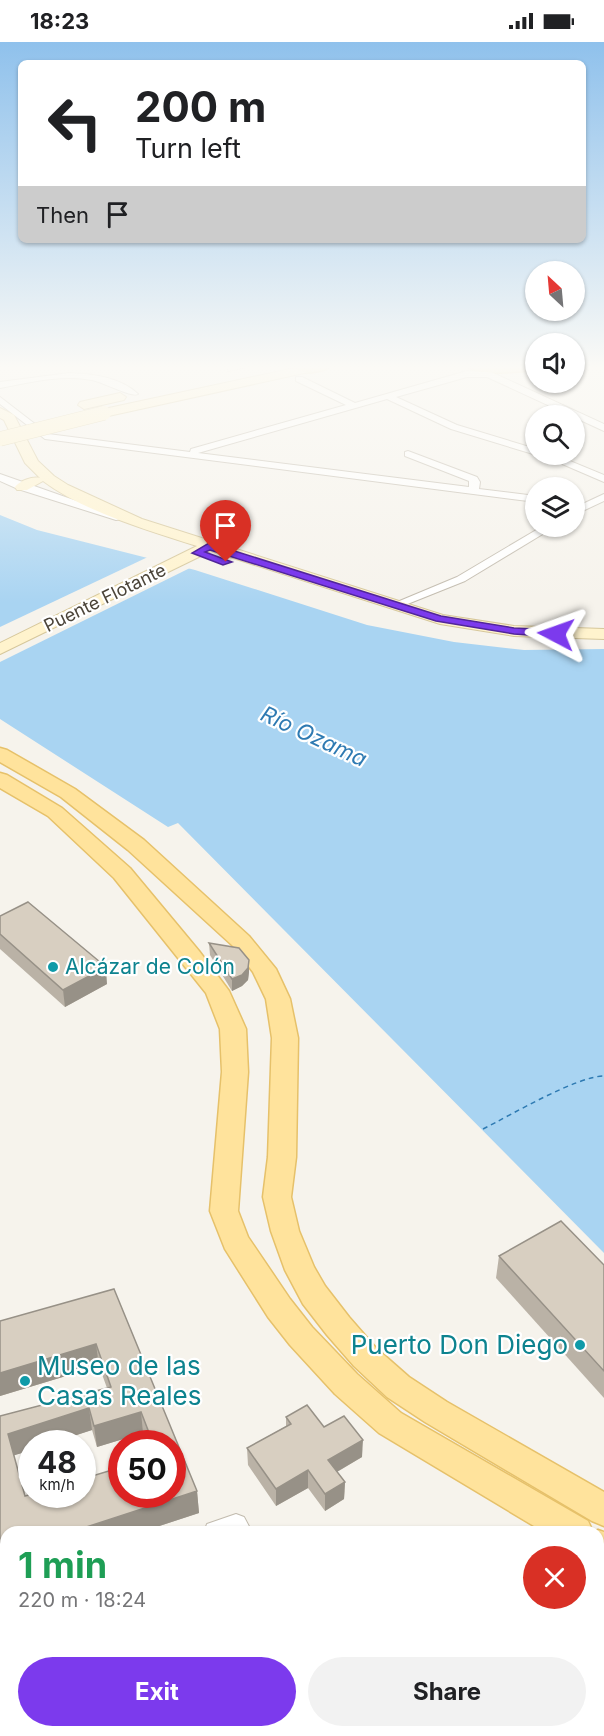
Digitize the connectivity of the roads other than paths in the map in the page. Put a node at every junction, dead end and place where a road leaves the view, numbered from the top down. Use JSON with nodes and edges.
{"nodes":[{"id":1,"x":9,"y":445,"type":"edge"},
{"id":2,"x":23,"y":445,"type":"edge"},
{"id":3,"x":121,"y":445,"type":"edge"},
{"id":4,"x":217,"y":445,"type":"edge"},
{"id":5,"x":188,"y":453,"type":"junction"},
{"id":6,"x":408,"y":454,"type":"dead end"},
{"id":7,"x":570,"y":465,"type":"edge"},
{"id":8,"x":0,"y":477,"type":"edge"},
{"id":9,"x":604,"y":479,"type":"edge"},
{"id":10,"x":29,"y":484,"type":"junction"},
{"id":11,"x":0,"y":487,"type":"edge"},
{"id":12,"x":474,"y":492,"type":"junction"},
{"id":13,"x":604,"y":497,"type":"edge"},
{"id":14,"x":525,"y":498,"type":"edge"},
{"id":15,"x":64,"y":501,"type":"junction"},
{"id":16,"x":585,"y":506,"type":"edge"},
{"id":17,"x":97,"y":520,"type":"junction"},
{"id":18,"x":137,"y":522,"type":"junction"},
{"id":19,"x":532,"y":537,"type":"edge"},
{"id":20,"x":203,"y":549,"type":"junction"},
{"id":21,"x":396,"y":605,"type":"junction"},
{"id":22,"x":604,"y":634,"type":"edge"},
{"id":23,"x":604,"y":644,"type":"edge"},
{"id":24,"x":0,"y":649,"type":"edge"},
{"id":25,"x":0,"y":754,"type":"edge"},
{"id":26,"x":0,"y":779,"type":"edge"},
{"id":27,"x":604,"y":1510,"type":"edge"},
{"id":28,"x":566,"y":1526,"type":"edge"}],
"edges":[{"from":1,"to":10,"type":"main road"},
{"from":2,"to":18,"type":"main road"},
{"from":3,"to":5,"type":"street"},
{"from":4,"to":5,"type":"street"},
{"from":5,"to":12,"type":"street"},
{"from":6,"to":12,"type":"street"},
{"from":7,"to":9,"type":"street"},
{"from":8,"to":10,"type":"street"},
{"from":10,"to":15,"type":"main road"},
{"from":11,"to":17,"type":"street"},
{"from":12,"to":14,"type":"street"},
{"from":13,"to":16,"type":"street"},
{"from":15,"to":17,"type":"main road"},
{"from":15,"to":18,"type":"street"},
{"from":17,"to":20,"type":"main road"},
{"from":18,"to":20,"type":"main road"},
{"from":19,"to":21,"type":"street"},
{"from":20,"to":21,"type":"main road"},
{"from":20,"to":23,"type":"main road"},
{"from":20,"to":24,"type":"main road","name":"Puente Flotante"},
{"from":21,"to":22,"type":"main road"},
{"from":25,"to":27,"type":"main road"},
{"from":26,"to":28,"type":"main road"}]}
